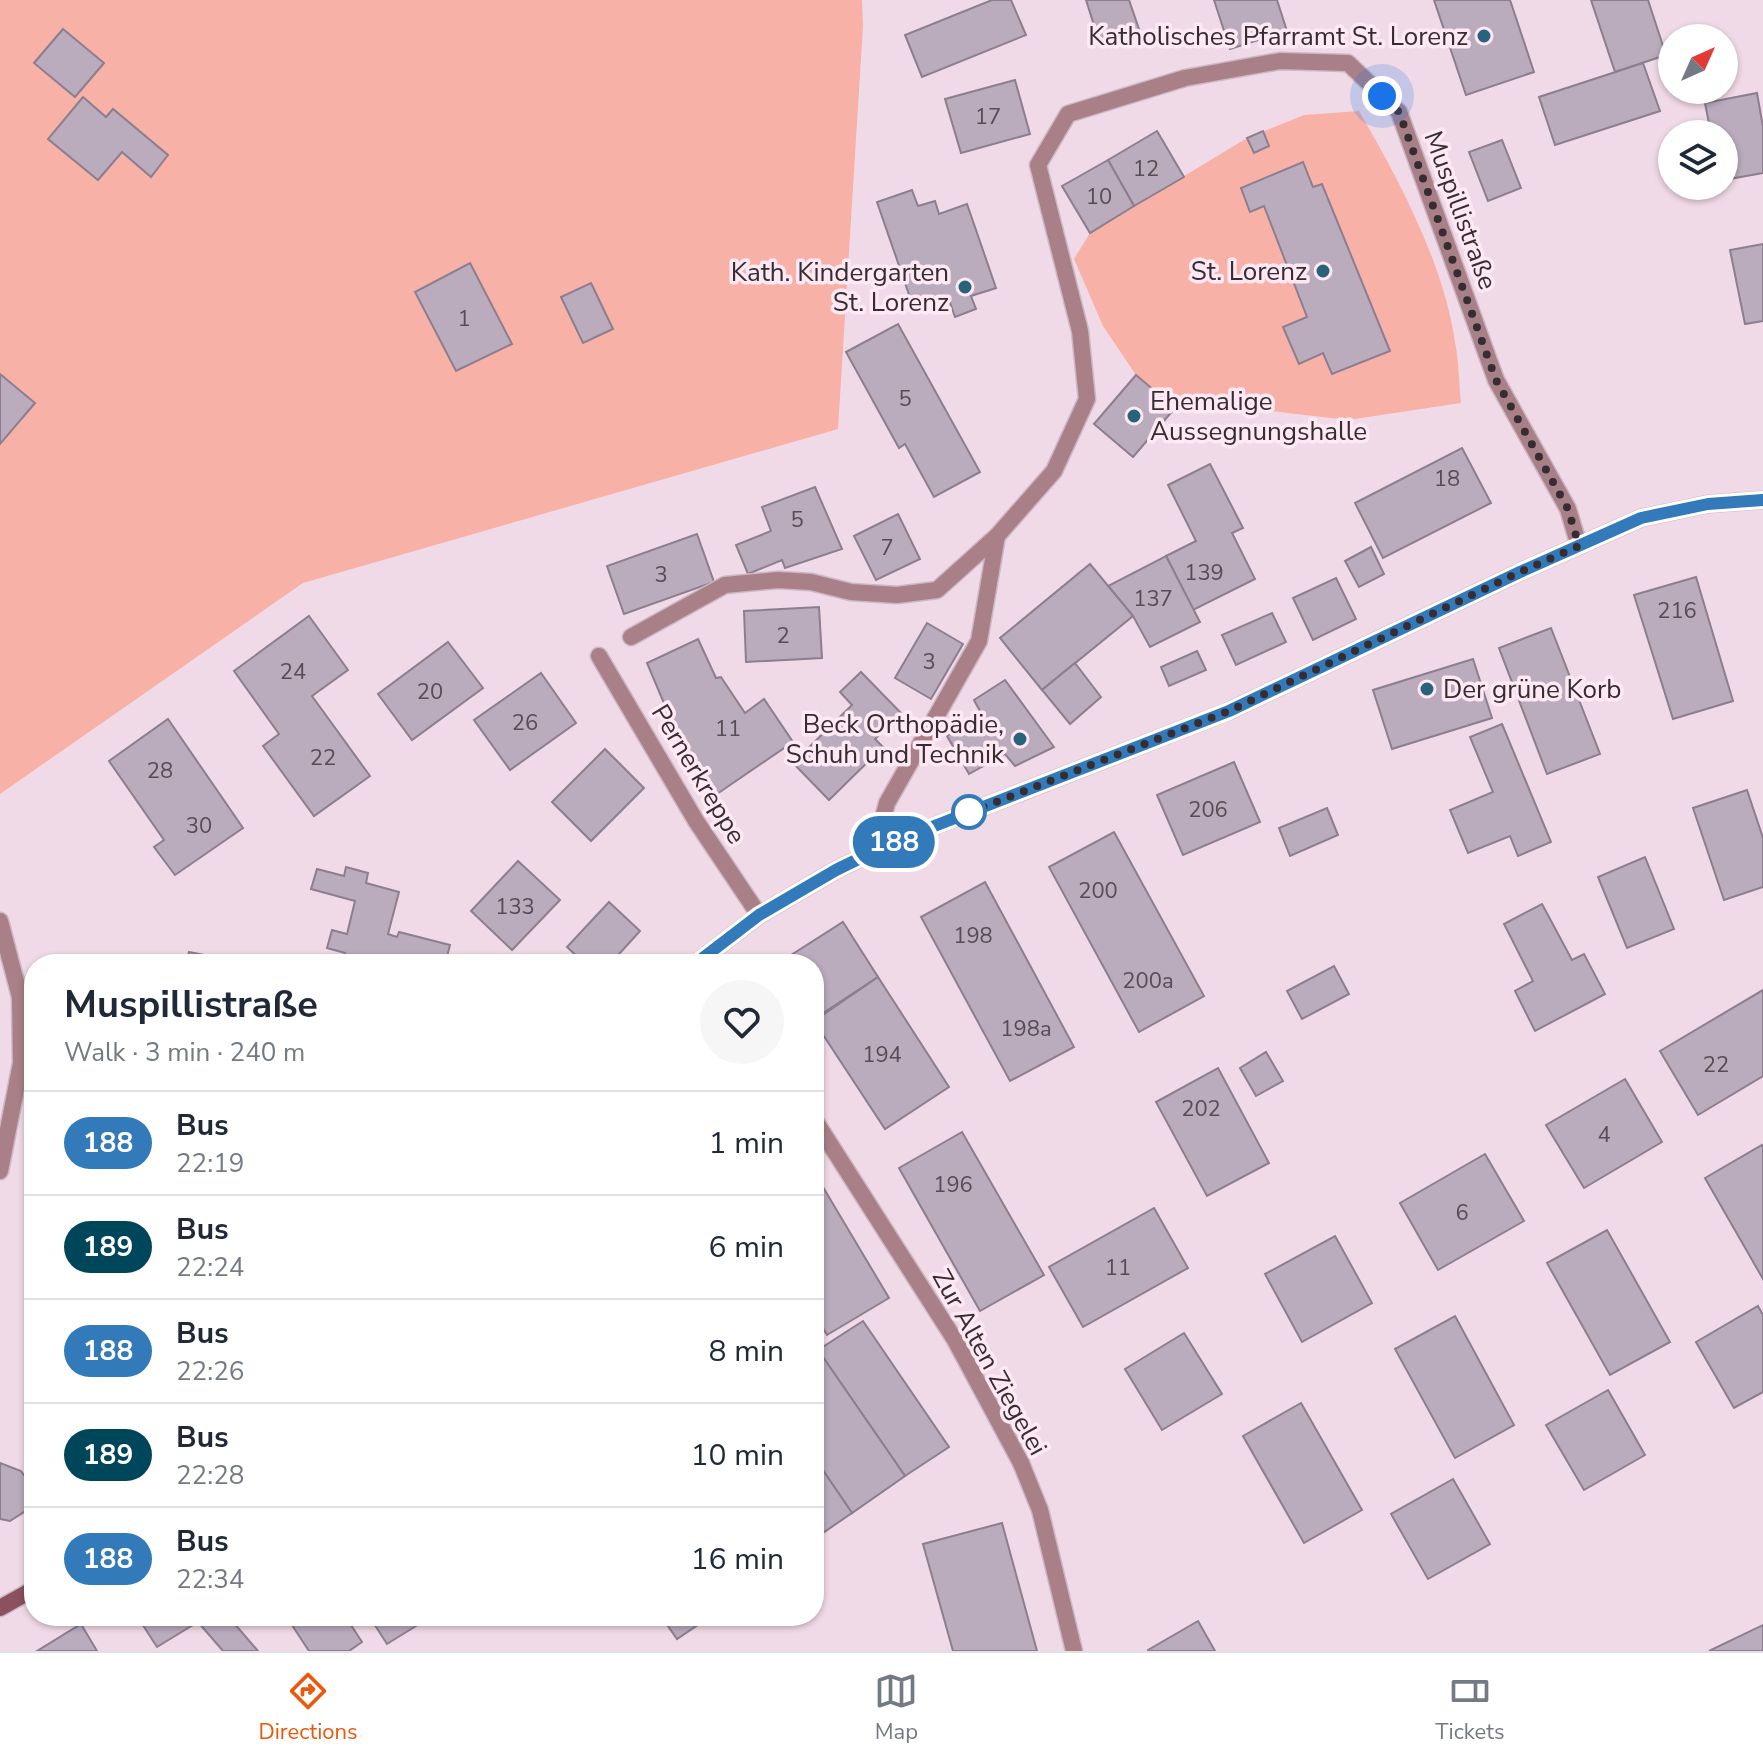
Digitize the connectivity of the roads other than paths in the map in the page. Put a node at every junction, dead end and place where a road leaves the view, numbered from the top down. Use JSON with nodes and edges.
{"nodes":[{"id":1,"x":1763,"y":500,"type":"edge"},
{"id":2,"x":997,"y":536,"type":"junction"},
{"id":3,"x":1579,"y":546,"type":"junction"},
{"id":4,"x":631,"y":637,"type":"dead end"},
{"id":5,"x":599,"y":656,"type":"dead end"},
{"id":6,"x":891,"y":843,"type":"junction"},
{"id":7,"x":759,"y":915,"type":"junction"},
{"id":8,"x":0,"y":921,"type":"edge"},
{"id":9,"x":716,"y":954,"type":"edge"},
{"id":10,"x":824,"y":1135,"type":"edge"},
{"id":11,"x":0,"y":1171,"type":"edge"},
{"id":12,"x":24,"y":1595,"type":"edge"},
{"id":13,"x":0,"y":1608,"type":"edge"},
{"id":14,"x":1074,"y":1651,"type":"edge"}],
"edges":[{"from":1,"to":3,"type":"main road"},
{"from":2,"to":3,"type":"street","name":"Muspillistraße"},
{"from":2,"to":4,"type":"street","name":"Muspillistraße"},
{"from":2,"to":6,"type":"street"},
{"from":3,"to":6,"type":"main road"},
{"from":5,"to":7,"type":"street","name":"Pernerkreppe"},
{"from":6,"to":7,"type":"main road"},
{"from":7,"to":9,"type":"main road"},
{"from":8,"to":11,"type":"street"},
{"from":10,"to":14,"type":"street","name":"Zur Alten Ziegelei"},
{"from":12,"to":13,"type":"main road"}]}
